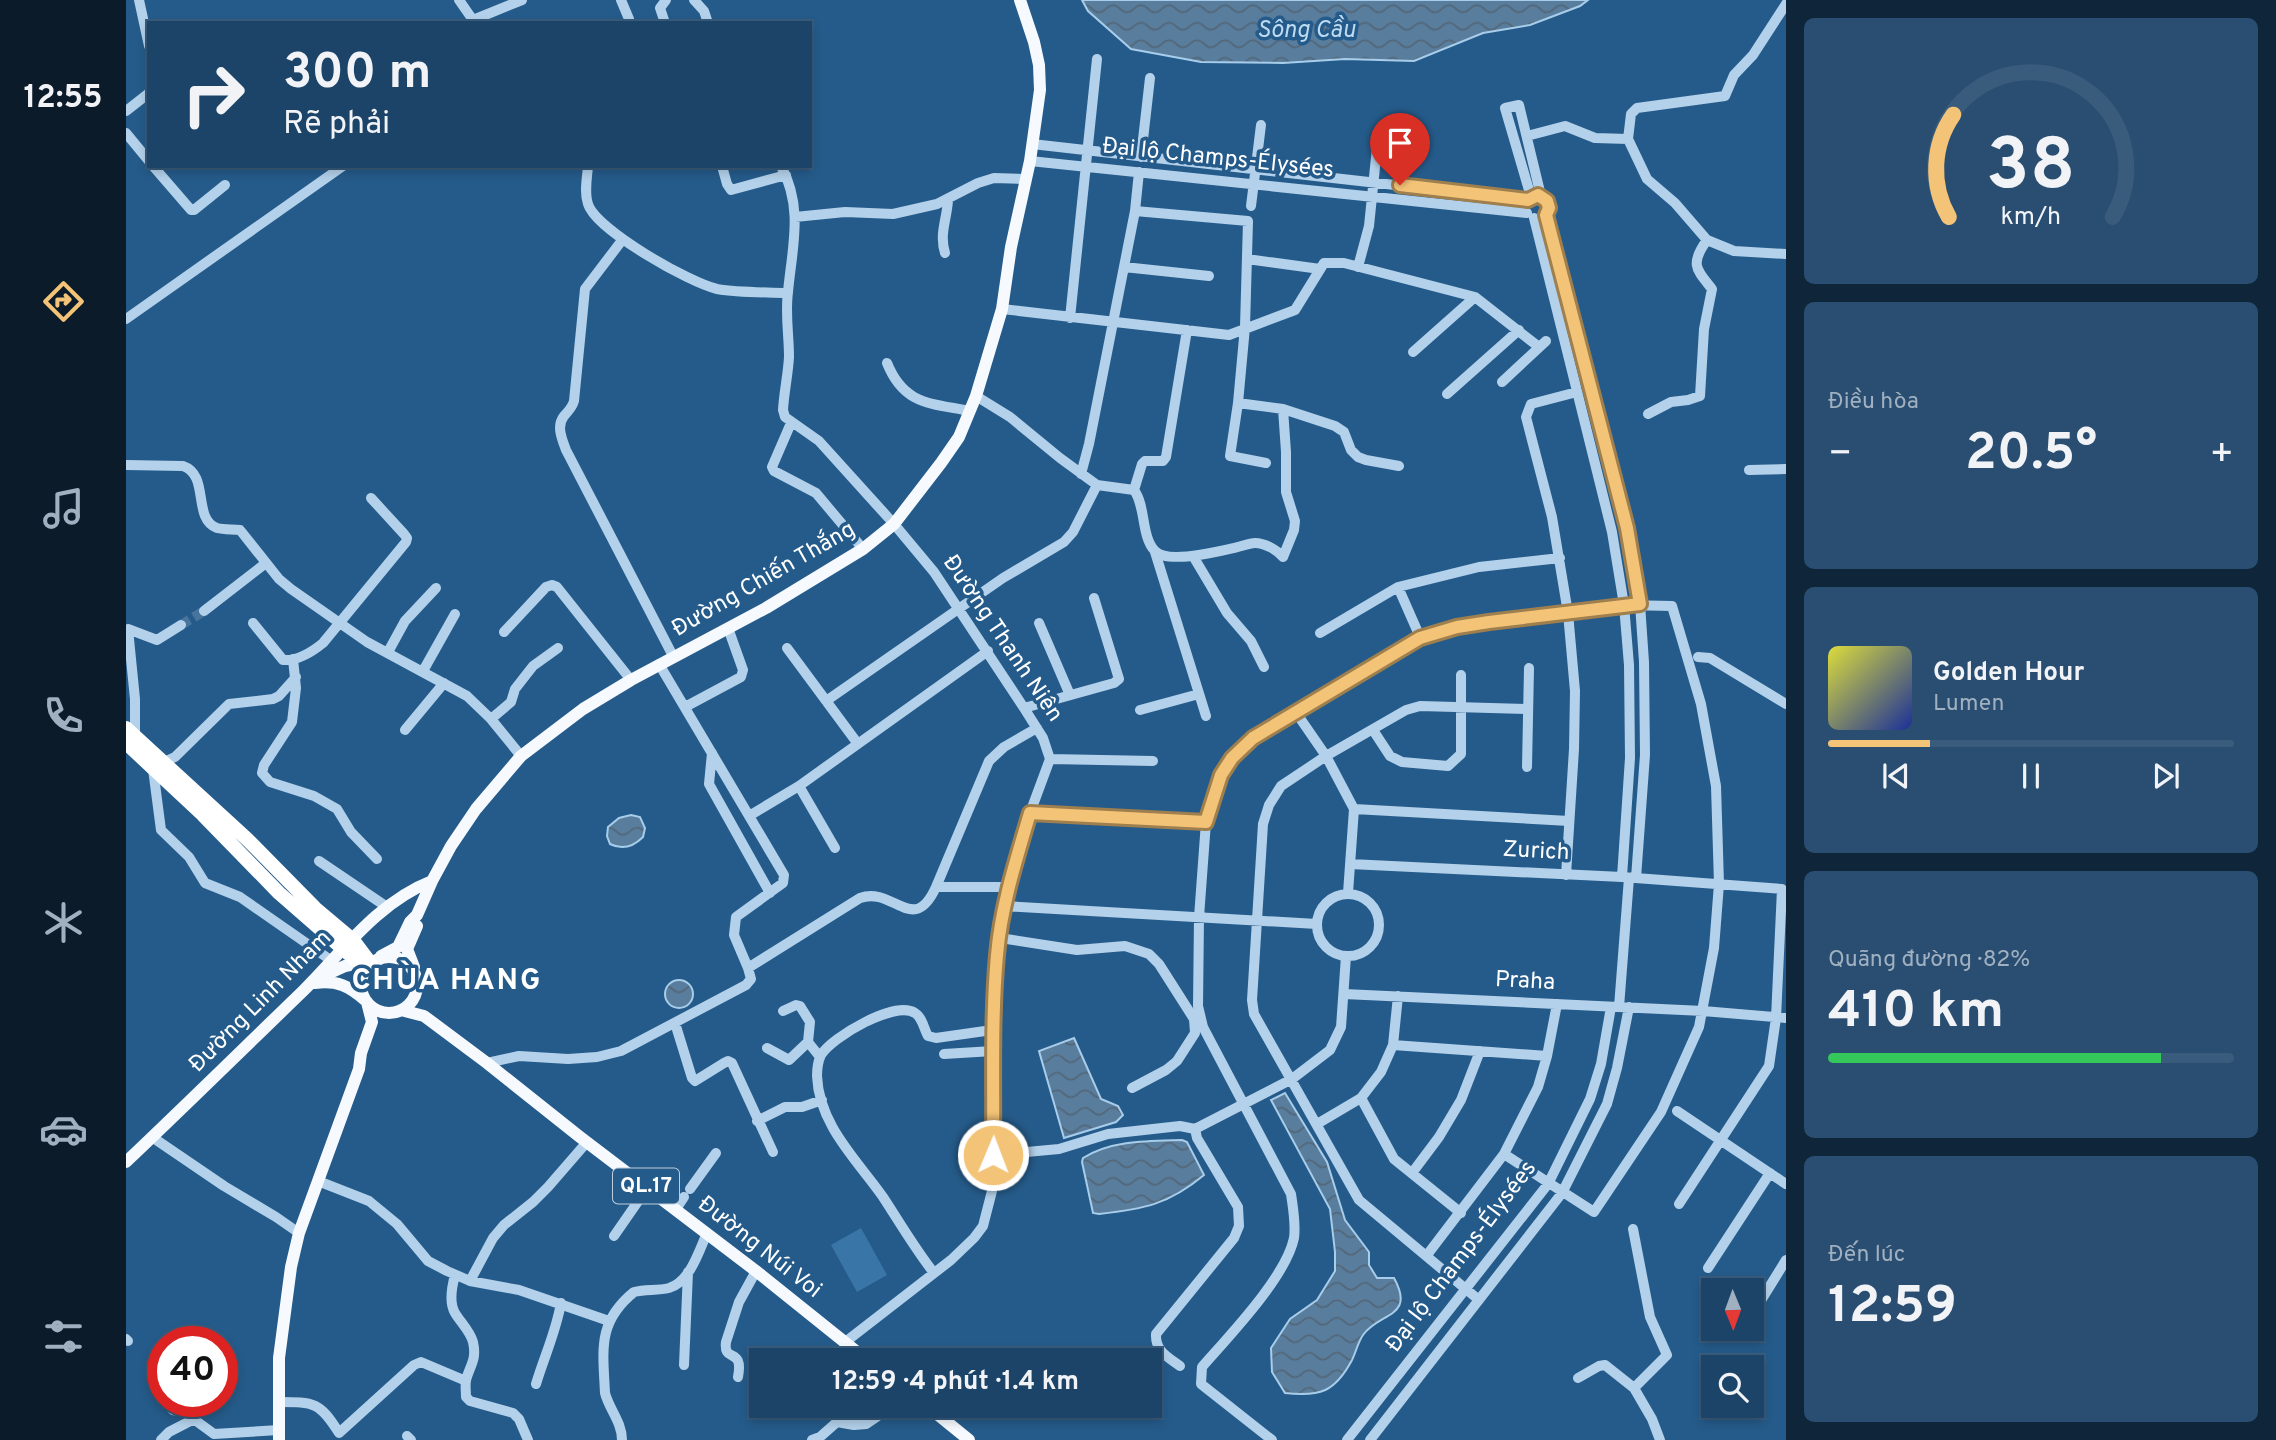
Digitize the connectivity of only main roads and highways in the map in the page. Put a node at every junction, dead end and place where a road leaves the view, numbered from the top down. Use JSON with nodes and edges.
{"nodes":[{"id":1,"x":1020,"y":0,"type":"edge"},
{"id":2,"x":129,"y":736,"type":"edge"},
{"id":3,"x":159,"y":765,"type":"junction"},
{"id":4,"x":432,"y":881,"type":"junction"},
{"id":5,"x":417,"y":915,"type":"junction"},
{"id":6,"x":348,"y":944,"type":"junction"},
{"id":7,"x":370,"y":963,"type":"junction"},
{"id":8,"x":416,"y":982,"type":"junction"},
{"id":9,"x":308,"y":985,"type":"junction"},
{"id":10,"x":366,"y":1001,"type":"junction"},
{"id":11,"x":399,"y":1010,"type":"junction"},
{"id":12,"x":424,"y":1016,"type":"junction"},
{"id":13,"x":359,"y":1069,"type":"junction"},
{"id":14,"x":126,"y":1161,"type":"edge"},
{"id":15,"x":851,"y":1348,"type":"edge"},
{"id":16,"x":942,"y":1418,"type":"edge"},
{"id":17,"x":279,"y":1435,"type":"edge"},
{"id":18,"x":969,"y":1440,"type":"edge"}],
"edges":[{"from":1,"to":4,"type":"main road","name":"Đường Chiến Thắng"},
{"from":2,"to":3,"type":"highway"},
{"from":2,"to":3,"type":"highway"},
{"from":3,"to":6,"type":"highway"},
{"from":4,"to":5,"type":"main road","name":"Đường Chiến Thắng"},
{"from":4,"to":6,"type":"main road","name":"Đường Linh Nham"},
{"from":5,"to":7,"type":"main road","name":"Đường Chiến Thắng"},
{"from":5,"to":8,"type":"main road","name":"Đường Chiến Thắng"},
{"from":6,"to":7,"type":"highway"},
{"from":6,"to":9,"type":"main road","name":"Đường Linh Nham"},
{"from":7,"to":8,"type":"main road"},
{"from":7,"to":9,"type":"main road"},
{"from":7,"to":10,"type":"main road"},
{"from":8,"to":11,"type":"main road"},
{"from":8,"to":12,"type":"main road"},
{"from":9,"to":10,"type":"main road","number":"QL.17"},
{"from":9,"to":14,"type":"main road","name":"Đường Linh Nham"},
{"from":10,"to":11,"type":"main road","number":"QL.17"},
{"from":10,"to":13,"type":"main road"},
{"from":11,"to":12,"type":"main road","name":"Đường Núi Voi","number":"QL.17"},
{"from":11,"to":13,"type":"main road"},
{"from":12,"to":15,"type":"main road","name":"Đường Núi Voi","number":"QL.17"},
{"from":13,"to":17,"type":"main road"},
{"from":16,"to":18,"type":"main road"}]}
